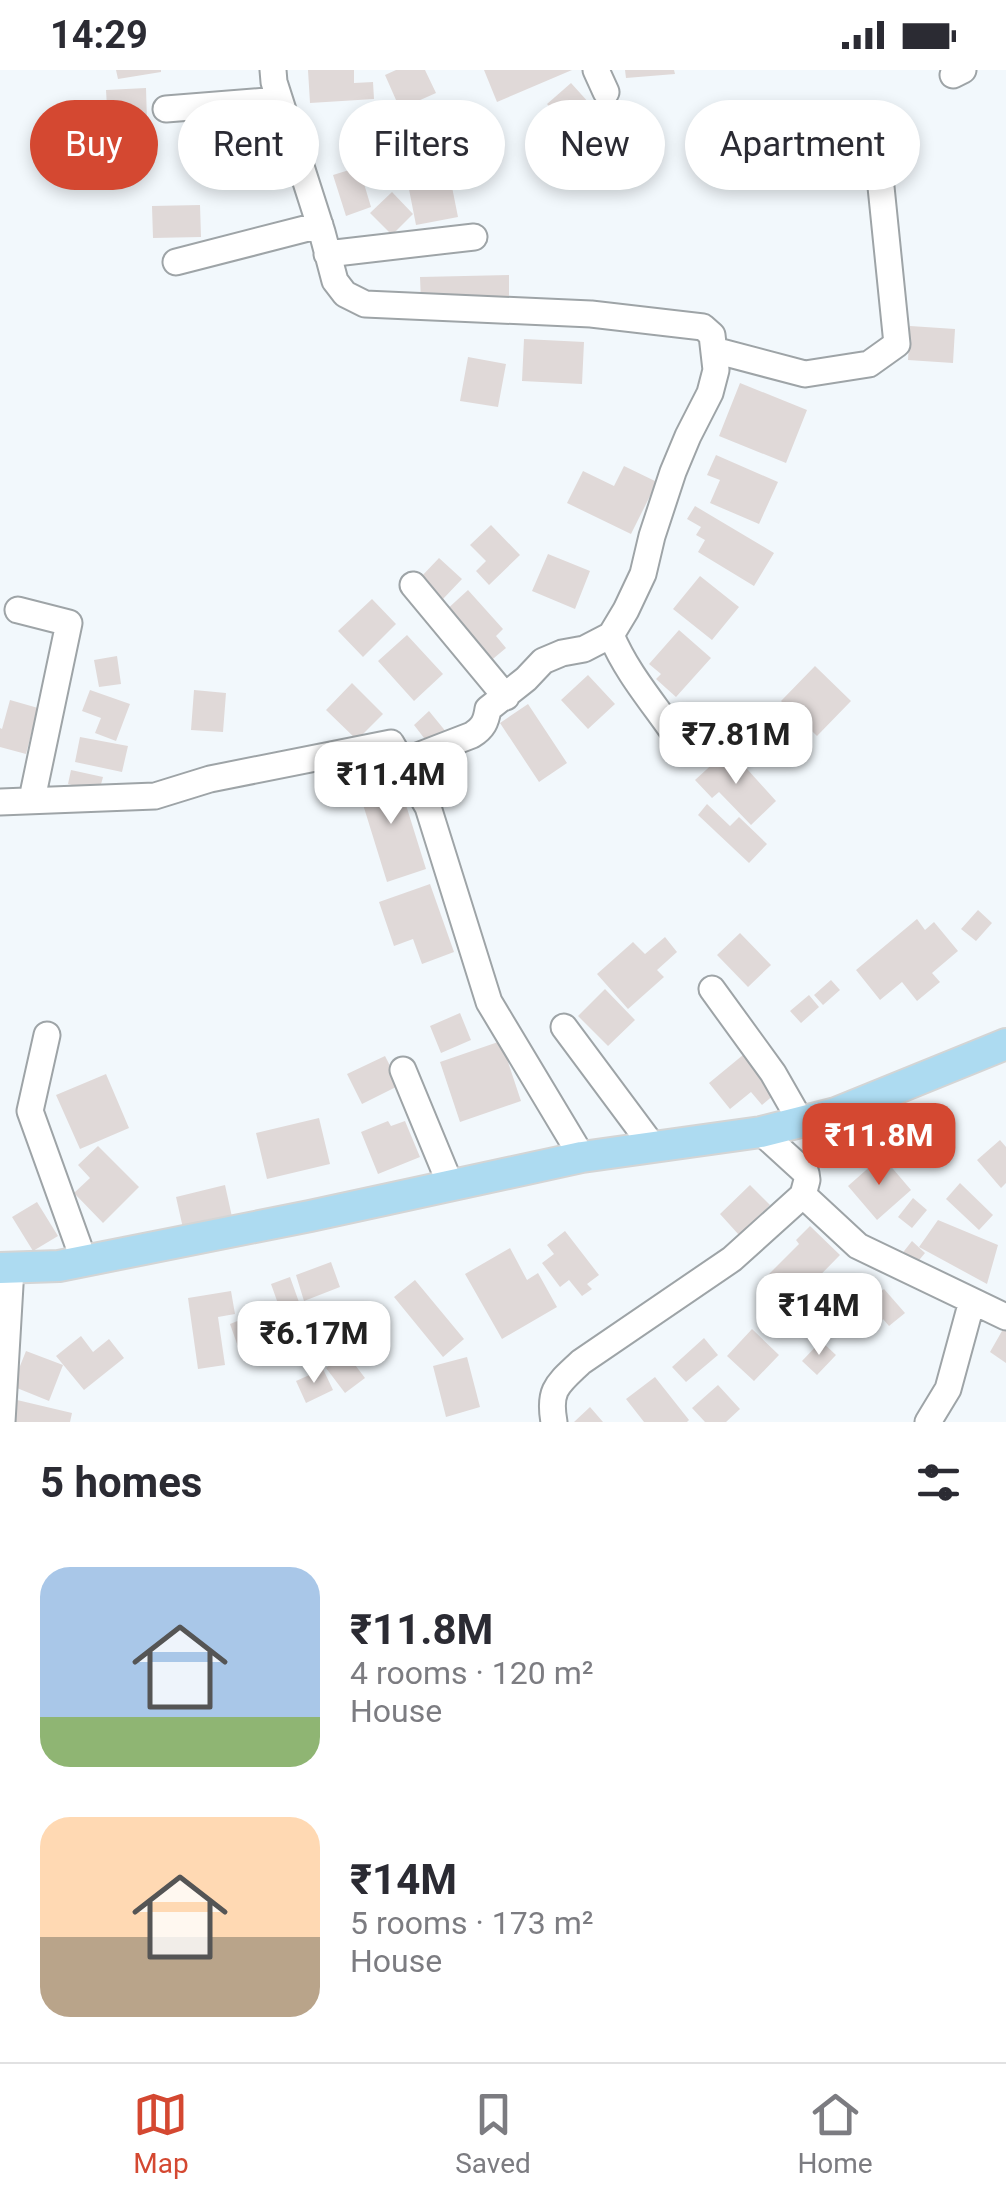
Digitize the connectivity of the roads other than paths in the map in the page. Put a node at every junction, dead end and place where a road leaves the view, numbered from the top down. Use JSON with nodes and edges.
{"nodes":[{"id":1,"x":273,"y":70,"type":"edge"},
{"id":2,"x":280,"y":100,"type":"edge"},
{"id":3,"x":178,"y":107,"type":"edge"},
{"id":4,"x":166,"y":108,"type":"dead end"},
{"id":5,"x":309,"y":190,"type":"edge"},
{"id":6,"x":881,"y":190,"type":"edge"},
{"id":7,"x":320,"y":225,"type":"junction"},
{"id":8,"x":474,"y":236,"type":"dead end"},
{"id":9,"x":327,"y":254,"type":"junction"},
{"id":10,"x":176,"y":262,"type":"dead end"},
{"id":11,"x":714,"y":350,"type":"junction"},
{"id":12,"x":413,"y":585,"type":"dead end"},
{"id":13,"x":18,"y":610,"type":"dead end"},
{"id":14,"x":611,"y":635,"type":"junction"},
{"id":15,"x":506,"y":697,"type":"junction"},
{"id":16,"x":682,"y":745,"type":"dead end"},
{"id":17,"x":402,"y":762,"type":"junction"},
{"id":18,"x":32,"y":800,"type":"junction"},
{"id":19,"x":0,"y":802,"type":"edge"},
{"id":20,"x":712,"y":988,"type":"dead end"},
{"id":21,"x":564,"y":1026,"type":"dead end"},
{"id":22,"x":48,"y":1036,"type":"dead end"},
{"id":23,"x":1006,"y":1044,"type":"edge"},
{"id":24,"x":403,"y":1070,"type":"dead end"},
{"id":25,"x":801,"y":1122,"type":"junction"},
{"id":26,"x":761,"y":1132,"type":"junction"},
{"id":27,"x":654,"y":1148,"type":"junction"},
{"id":28,"x":582,"y":1158,"type":"junction"},
{"id":29,"x":451,"y":1186,"type":"junction"},
{"id":30,"x":803,"y":1195,"type":"junction"},
{"id":31,"x":84,"y":1261,"type":"junction"},
{"id":32,"x":6,"y":1268,"type":"edge"},
{"id":33,"x":972,"y":1301,"type":"junction"},
{"id":34,"x":1006,"y":1317,"type":"edge"},
{"id":35,"x":2,"y":1422,"type":"edge"},
{"id":36,"x":554,"y":1422,"type":"edge"},
{"id":37,"x":928,"y":1422,"type":"edge"}],
"edges":[{"from":1,"to":2,"type":"street"},
{"from":3,"to":4,"type":"street"},
{"from":5,"to":7,"type":"street"},
{"from":6,"to":11,"type":"street"},
{"from":7,"to":9,"type":"street"},
{"from":7,"to":10,"type":"street"},
{"from":8,"to":9,"type":"street"},
{"from":9,"to":11,"type":"street"},
{"from":11,"to":14,"type":"street"},
{"from":12,"to":15,"type":"street"},
{"from":13,"to":18,"type":"street"},
{"from":14,"to":15,"type":"street"},
{"from":14,"to":16,"type":"street"},
{"from":15,"to":17,"type":"street"},
{"from":17,"to":18,"type":"street"},
{"from":17,"to":28,"type":"street"},
{"from":18,"to":19,"type":"street"},
{"from":20,"to":25,"type":"street"},
{"from":21,"to":27,"type":"street"},
{"from":22,"to":31,"type":"street"},
{"from":23,"to":25,"type":"main road"},
{"from":24,"to":29,"type":"street"},
{"from":25,"to":26,"type":"main road"},
{"from":26,"to":27,"type":"main road"},
{"from":26,"to":30,"type":"street"},
{"from":27,"to":28,"type":"main road"},
{"from":28,"to":29,"type":"main road"},
{"from":29,"to":31,"type":"main road"},
{"from":30,"to":33,"type":"street"},
{"from":30,"to":36,"type":"street"},
{"from":31,"to":32,"type":"main road"},
{"from":32,"to":35,"type":"street"},
{"from":33,"to":34,"type":"street"},
{"from":33,"to":37,"type":"street"}]}
